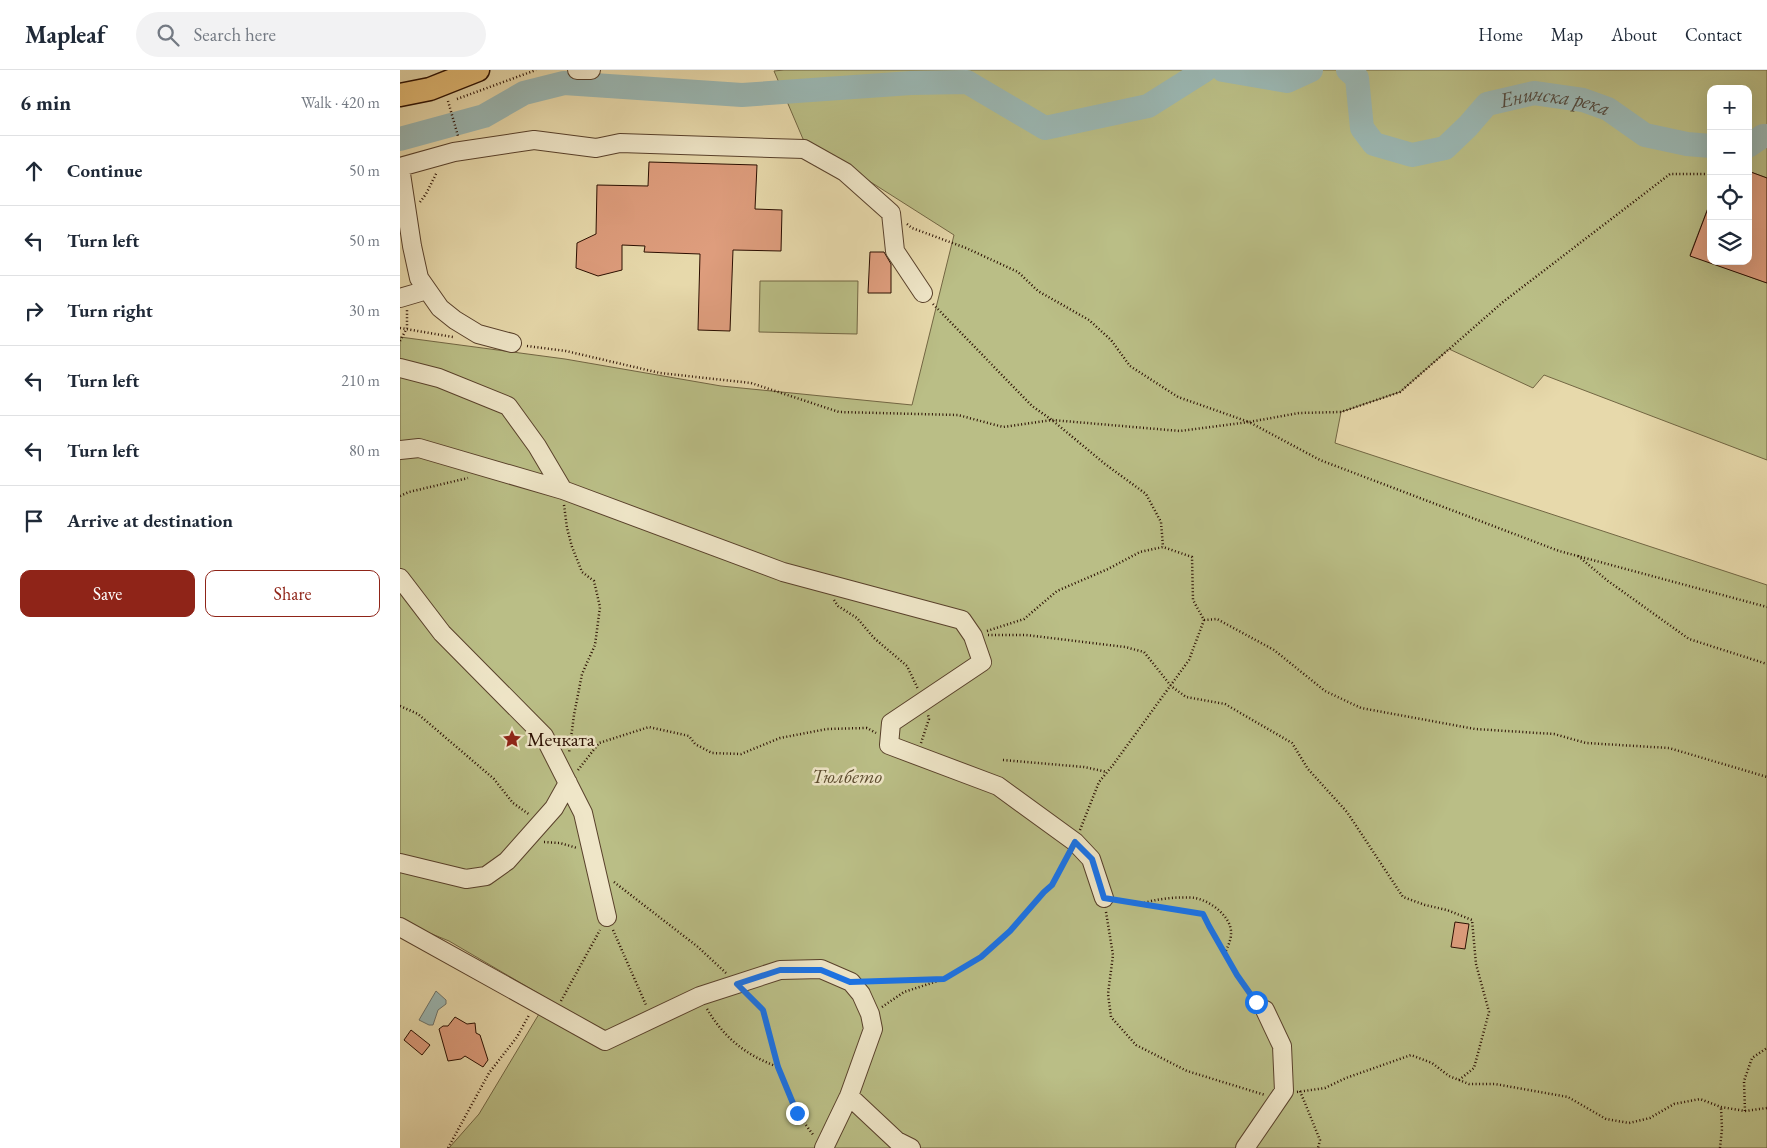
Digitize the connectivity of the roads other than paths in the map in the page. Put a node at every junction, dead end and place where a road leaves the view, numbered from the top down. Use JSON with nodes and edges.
{"nodes":[{"id":1,"x":478,"y":70,"type":"edge"},
{"id":2,"x":577,"y":70,"type":"edge"},
{"id":3,"x":591,"y":70,"type":"edge"},
{"id":4,"x":400,"y":95,"type":"edge"},
{"id":5,"x":400,"y":167,"type":"edge"},
{"id":6,"x":427,"y":290,"type":"junction"},
{"id":7,"x":923,"y":293,"type":"road end"},
{"id":8,"x":400,"y":298,"type":"edge"},
{"id":9,"x":512,"y":344,"type":"road end"},
{"id":10,"x":400,"y":368,"type":"edge"},
{"id":11,"x":400,"y":450,"type":"edge"},
{"id":12,"x":563,"y":490,"type":"junction"},
{"id":13,"x":400,"y":578,"type":"edge"},
{"id":14,"x":567,"y":780,"type":"junction"},
{"id":15,"x":400,"y":863,"type":"edge"},
{"id":16,"x":1104,"y":898,"type":"road end"},
{"id":17,"x":607,"y":917,"type":"road end"},
{"id":18,"x":400,"y":927,"type":"edge"},
{"id":19,"x":1265,"y":1010,"type":"road end"},
{"id":20,"x":849,"y":1096,"type":"junction"},
{"id":21,"x":821,"y":1144,"type":"edge"},
{"id":22,"x":911,"y":1148,"type":"edge"},
{"id":23,"x":1244,"y":1148,"type":"edge"}],
"edges":[{"from":1,"to":4,"type":"main road"},
{"from":2,"to":3,"type":"street"},
{"from":5,"to":6,"type":"street"},
{"from":5,"to":7,"type":"street"},
{"from":6,"to":8,"type":"street"},
{"from":6,"to":9,"type":"street"},
{"from":10,"to":12,"type":"street"},
{"from":11,"to":12,"type":"street"},
{"from":12,"to":16,"type":"street"},
{"from":13,"to":14,"type":"street"},
{"from":14,"to":15,"type":"street"},
{"from":14,"to":17,"type":"street"},
{"from":18,"to":20,"type":"street"},
{"from":19,"to":23,"type":"street"},
{"from":20,"to":21,"type":"street"},
{"from":20,"to":22,"type":"street"}]}
